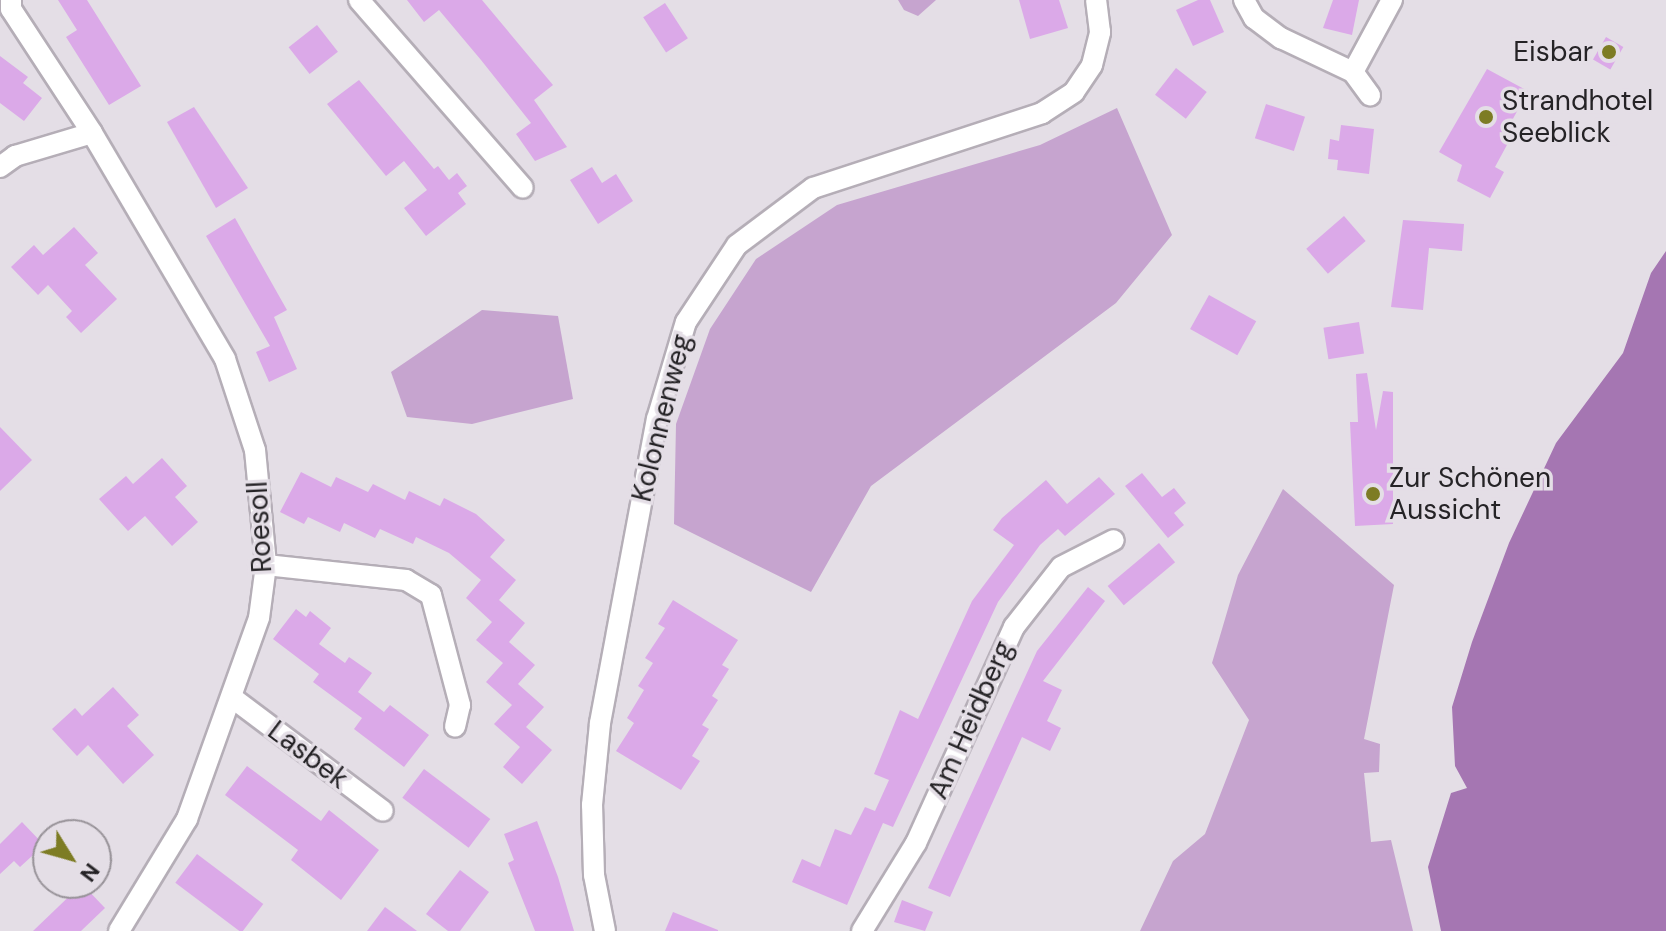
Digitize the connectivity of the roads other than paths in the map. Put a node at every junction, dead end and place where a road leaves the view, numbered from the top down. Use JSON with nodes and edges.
{"nodes":[{"id":1,"x":11,"y":0,"type":"edge"},
{"id":2,"x":359,"y":0,"type":"edge"},
{"id":3,"x":1096,"y":0,"type":"edge"},
{"id":4,"x":1244,"y":0,"type":"edge"},
{"id":5,"x":1392,"y":0,"type":"edge"},
{"id":6,"x":1353,"y":72,"type":"junction"},
{"id":7,"x":1370,"y":95,"type":"dead end"},
{"id":8,"x":92,"y":133,"type":"junction"},
{"id":9,"x":0,"y":167,"type":"edge"},
{"id":10,"x":523,"y":188,"type":"dead end"},
{"id":11,"x":1114,"y":540,"type":"dead end"},
{"id":12,"x":266,"y":565,"type":"junction"},
{"id":13,"x":234,"y":699,"type":"junction"},
{"id":14,"x":455,"y":726,"type":"dead end"},
{"id":15,"x":383,"y":811,"type":"dead end"},
{"id":16,"x":119,"y":931,"type":"edge"},
{"id":17,"x":605,"y":931,"type":"edge"},
{"id":18,"x":862,"y":931,"type":"edge"}],
"edges":[{"from":1,"to":8,"type":"street","name":"Roesoll"},
{"from":2,"to":10,"type":"street"},
{"from":3,"to":17,"type":"street","name":"Kolonnenweg"},
{"from":4,"to":6,"type":"street"},
{"from":5,"to":6,"type":"street"},
{"from":6,"to":7,"type":"street"},
{"from":8,"to":9,"type":"street"},
{"from":8,"to":12,"type":"street","name":"Roesoll"},
{"from":11,"to":18,"type":"street","name":"Am Heidberg"},
{"from":12,"to":13,"type":"street","name":"Roesoll"},
{"from":12,"to":14,"type":"street"},
{"from":13,"to":15,"type":"street","name":"Lasbek"},
{"from":13,"to":16,"type":"street","name":"Roesoll"}]}
